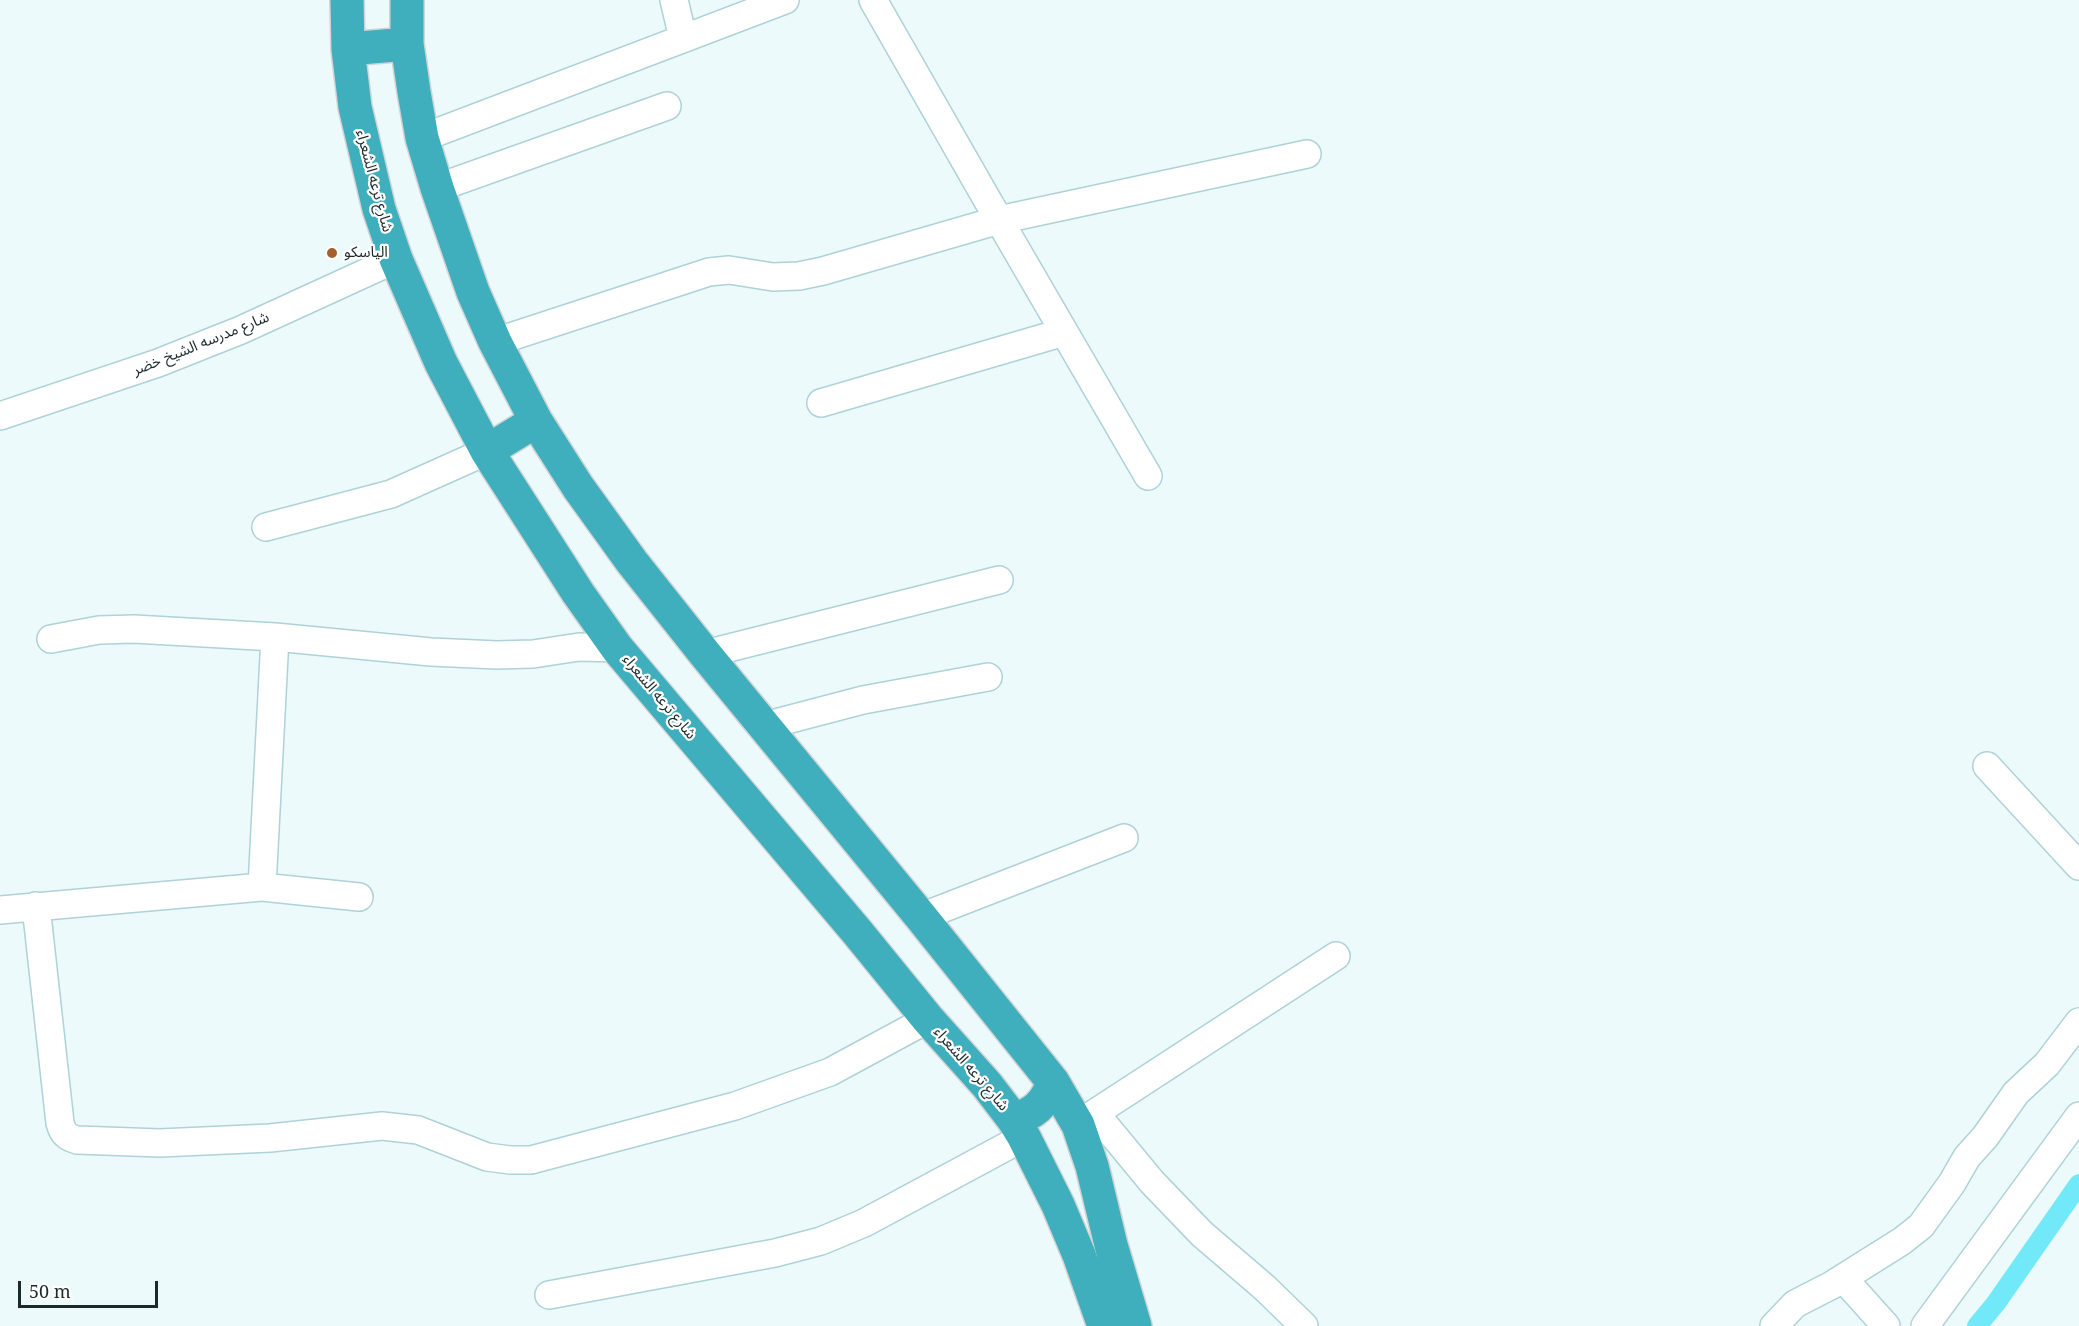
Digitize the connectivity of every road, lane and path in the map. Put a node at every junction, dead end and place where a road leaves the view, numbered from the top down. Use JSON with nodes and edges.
{"nodes":[{"id":1,"x":347,"y":0,"type":"edge"},
{"id":2,"x":406,"y":0,"type":"edge"},
{"id":3,"x":674,"y":0,"type":"edge"},
{"id":4,"x":785,"y":0,"type":"edge"},
{"id":5,"x":873,"y":0,"type":"edge"},
{"id":6,"x":684,"y":38,"type":"junction"},
{"id":7,"x":407,"y":44,"type":"junction"},
{"id":8,"x":348,"y":50,"type":"junction"},
{"id":9,"x":667,"y":106,"type":"dead end"},
{"id":10,"x":422,"y":138,"type":"junction"},
{"id":11,"x":1307,"y":154,"type":"dead end"},
{"id":12,"x":437,"y":188,"type":"junction"},
{"id":13,"x":999,"y":220,"type":"junction"},
{"id":14,"x":396,"y":259,"type":"junction"},
{"id":15,"x":1064,"y":332,"type":"junction"},
{"id":16,"x":495,"y":342,"type":"junction"},
{"id":17,"x":821,"y":403,"type":"dead end"},
{"id":18,"x":0,"y":416,"type":"edge"},
{"id":19,"x":536,"y":421,"type":"junction"},
{"id":20,"x":487,"y":451,"type":"junction"},
{"id":21,"x":1148,"y":476,"type":"dead end"},
{"id":22,"x":266,"y":527,"type":"dead end"},
{"id":23,"x":999,"y":580,"type":"dead end"},
{"id":24,"x":275,"y":637,"type":"junction"},
{"id":25,"x":51,"y":639,"type":"dead end"},
{"id":26,"x":617,"y":648,"type":"junction"},
{"id":27,"x":705,"y":654,"type":"junction"},
{"id":28,"x":988,"y":677,"type":"dead end"},
{"id":29,"x":764,"y":726,"type":"junction"},
{"id":30,"x":1987,"y":766,"type":"dead end"},
{"id":31,"x":1124,"y":838,"type":"dead end"},
{"id":32,"x":2079,"y":866,"type":"edge"},
{"id":33,"x":262,"y":887,"type":"junction"},
{"id":34,"x":359,"y":897,"type":"dead end"},
{"id":35,"x":36,"y":906,"type":"junction"},
{"id":36,"x":0,"y":910,"type":"edge"},
{"id":37,"x":921,"y":917,"type":"junction"},
{"id":38,"x":1336,"y":956,"type":"dead end"},
{"id":39,"x":928,"y":1019,"type":"junction"},
{"id":40,"x":2079,"y":1022,"type":"edge"},
{"id":41,"x":1053,"y":1082,"type":"junction"},
{"id":42,"x":2079,"y":1116,"type":"edge"},
{"id":43,"x":1086,"y":1119,"type":"junction"},
{"id":44,"x":1019,"y":1128,"type":"junction"},
{"id":45,"x":1092,"y":1166,"type":"junction"},
{"id":46,"x":1047,"y":1182,"type":"junction"},
{"id":47,"x":1843,"y":1278,"type":"junction"},
{"id":48,"x":549,"y":1295,"type":"dead end"},
{"id":49,"x":1885,"y":1325,"type":"edge"},
{"id":50,"x":1104,"y":1326,"type":"edge"},
{"id":51,"x":1135,"y":1326,"type":"edge"},
{"id":52,"x":1304,"y":1326,"type":"edge"},
{"id":53,"x":1774,"y":1326,"type":"edge"},
{"id":54,"x":1925,"y":1326,"type":"edge"}],
"edges":[{"from":1,"to":8,"type":"highway","name":"شارع ترعه الشعراء"},
{"from":2,"to":7,"type":"highway"},
{"from":3,"to":6,"type":"street"},
{"from":4,"to":6,"type":"street"},
{"from":5,"to":13,"type":"street"},
{"from":6,"to":10,"type":"street"},
{"from":7,"to":8,"type":"highway"},
{"from":7,"to":10,"type":"highway"},
{"from":8,"to":14,"type":"highway","name":"شارع ترعه الشعراء"},
{"from":9,"to":12,"type":"street"},
{"from":10,"to":12,"type":"highway"},
{"from":11,"to":13,"type":"street"},
{"from":12,"to":16,"type":"highway"},
{"from":13,"to":15,"type":"street"},
{"from":13,"to":16,"type":"street"},
{"from":14,"to":18,"type":"street","name":"شارع مدرسه الشيخ خضر"},
{"from":14,"to":20,"type":"highway","name":"شارع ترعه الشعراء"},
{"from":15,"to":17,"type":"street"},
{"from":15,"to":21,"type":"street"},
{"from":16,"to":19,"type":"highway"},
{"from":19,"to":20,"type":"highway"},
{"from":19,"to":27,"type":"highway"},
{"from":20,"to":22,"type":"street"},
{"from":20,"to":26,"type":"highway","name":"شارع ترعه الشعراء"},
{"from":23,"to":27,"type":"street"},
{"from":24,"to":25,"type":"street"},
{"from":24,"to":26,"type":"street"},
{"from":24,"to":33,"type":"street"},
{"from":26,"to":39,"type":"highway","name":"شارع ترعه الشعراء"},
{"from":27,"to":29,"type":"highway"},
{"from":28,"to":29,"type":"street"},
{"from":29,"to":37,"type":"highway"},
{"from":30,"to":32,"type":"street"},
{"from":31,"to":37,"type":"street"},
{"from":33,"to":34,"type":"street"},
{"from":33,"to":35,"type":"street"},
{"from":35,"to":36,"type":"street"},
{"from":35,"to":39,"type":"street"},
{"from":37,"to":41,"type":"highway"},
{"from":38,"to":43,"type":"street"},
{"from":39,"to":44,"type":"highway","name":"شارع ترعه الشعراء"},
{"from":40,"to":47,"type":"street"},
{"from":41,"to":43,"type":"highway"},
{"from":41,"to":44,"type":"highway"},
{"from":42,"to":54,"type":"street"},
{"from":43,"to":45,"type":"highway"},
{"from":43,"to":52,"type":"street"},
{"from":44,"to":46,"type":"highway","name":"شارع ترعه الشعراء"},
{"from":44,"to":48,"type":"street"},
{"from":45,"to":46,"type":"highway"},
{"from":45,"to":51,"type":"highway"},
{"from":46,"to":50,"type":"highway","name":"شارع ترعه الشعراء"},
{"from":47,"to":49,"type":"street"},
{"from":47,"to":53,"type":"street"}]}
